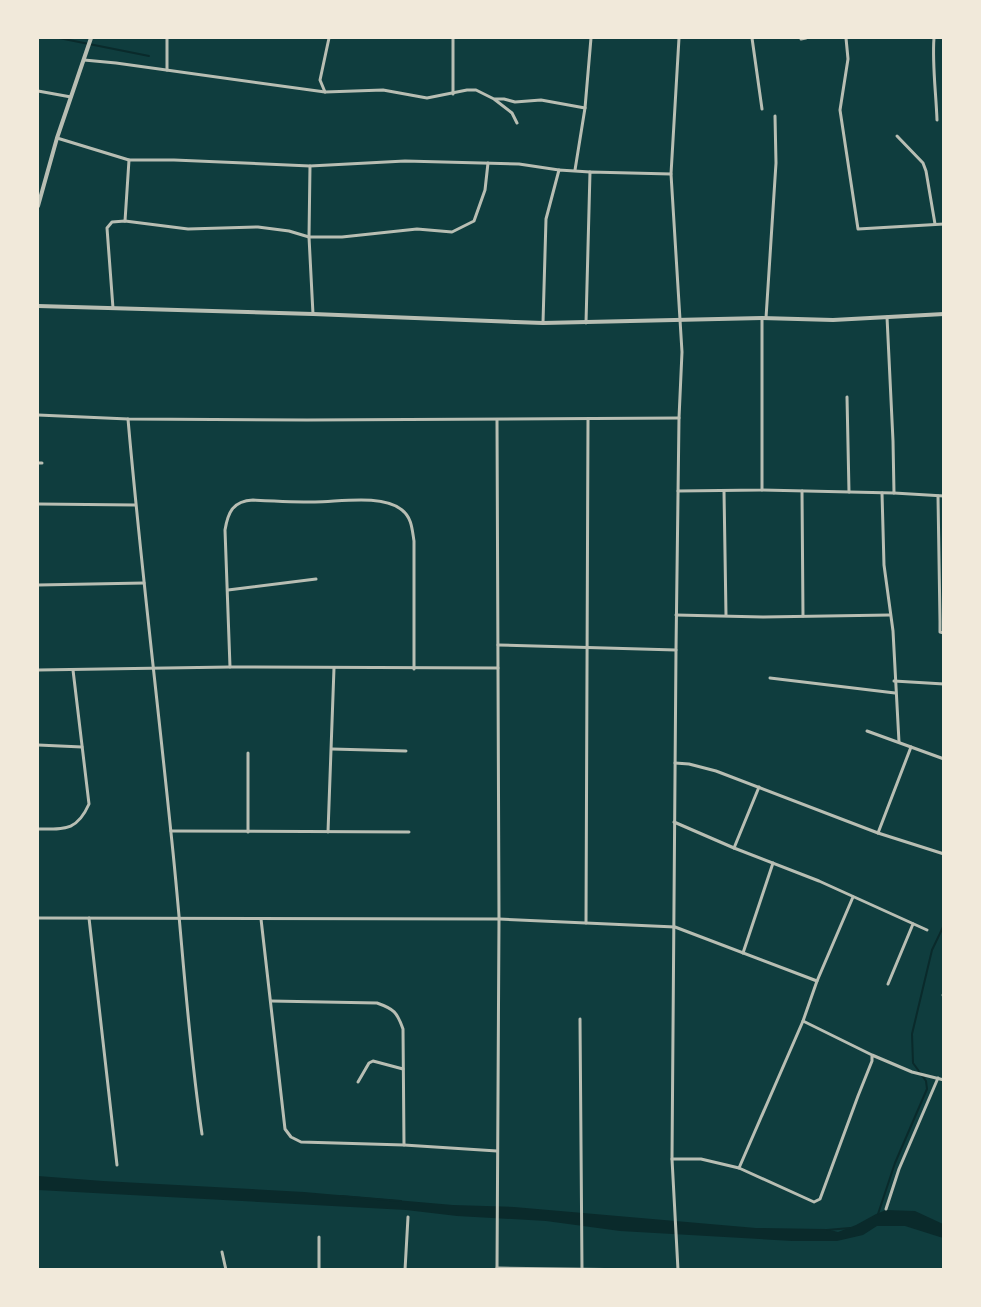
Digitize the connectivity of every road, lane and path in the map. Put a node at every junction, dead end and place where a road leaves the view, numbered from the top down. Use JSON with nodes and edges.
{"nodes":[{"id":1,"x":91,"y":38,"type":"edge"},
{"id":2,"x":167,"y":38,"type":"edge"},
{"id":3,"x":329,"y":38,"type":"edge"},
{"id":4,"x":453,"y":38,"type":"edge"},
{"id":5,"x":591,"y":38,"type":"edge"},
{"id":6,"x":680,"y":38,"type":"edge"},
{"id":7,"x":752,"y":38,"type":"edge"},
{"id":8,"x":846,"y":38,"type":"edge"},
{"id":9,"x":934,"y":38,"type":"edge"},
{"id":10,"x":84,"y":60,"type":"junction"},
{"id":11,"x":167,"y":70,"type":"junction"},
{"id":12,"x":38,"y":91,"type":"edge"},
{"id":13,"x":325,"y":92,"type":"junction"},
{"id":14,"x":453,"y":94,"type":"junction"},
{"id":15,"x":71,"y":97,"type":"junction"},
{"id":16,"x":494,"y":99,"type":"junction"},
{"id":17,"x":585,"y":108,"type":"junction"},
{"id":18,"x":762,"y":109,"type":"dead end"},
{"id":19,"x":943,"y":109,"type":"edge"},
{"id":20,"x":937,"y":110,"type":"junction"},
{"id":21,"x":775,"y":116,"type":"dead end"},
{"id":22,"x":937,"y":120,"type":"dead end"},
{"id":23,"x":517,"y":123,"type":"dead end"},
{"id":24,"x":897,"y":136,"type":"dead end"},
{"id":25,"x":57,"y":138,"type":"junction"},
{"id":26,"x":129,"y":160,"type":"junction"},
{"id":27,"x":488,"y":163,"type":"junction"},
{"id":28,"x":310,"y":166,"type":"junction"},
{"id":29,"x":559,"y":170,"type":"junction"},
{"id":30,"x":575,"y":170,"type":"junction"},
{"id":31,"x":590,"y":172,"type":"junction"},
{"id":32,"x":671,"y":174,"type":"junction"},
{"id":33,"x":38,"y":206,"type":"edge"},
{"id":34,"x":125,"y":221,"type":"junction"},
{"id":35,"x":935,"y":224,"type":"junction"},
{"id":36,"x":944,"y":224,"type":"edge"},
{"id":37,"x":309,"y":237,"type":"junction"},
{"id":38,"x":38,"y":306,"type":"edge"},
{"id":39,"x":113,"y":308,"type":"junction"},
{"id":40,"x":313,"y":314,"type":"junction"},
{"id":41,"x":944,"y":314,"type":"edge"},
{"id":42,"x":888,"y":317,"type":"junction"},
{"id":43,"x":764,"y":318,"type":"junction"},
{"id":44,"x":680,"y":320,"type":"junction"},
{"id":45,"x":543,"y":322,"type":"junction"},
{"id":46,"x":586,"y":323,"type":"junction"},
{"id":47,"x":847,"y":397,"type":"dead end"},
{"id":48,"x":38,"y":415,"type":"edge"},
{"id":49,"x":679,"y":418,"type":"junction"},
{"id":50,"x":128,"y":419,"type":"junction"},
{"id":51,"x":588,"y":419,"type":"junction"},
{"id":52,"x":497,"y":420,"type":"junction"},
{"id":53,"x":762,"y":490,"type":"junction"},
{"id":54,"x":678,"y":491,"type":"junction"},
{"id":55,"x":724,"y":491,"type":"junction"},
{"id":56,"x":802,"y":491,"type":"junction"},
{"id":57,"x":849,"y":492,"type":"junction"},
{"id":58,"x":882,"y":493,"type":"junction"},
{"id":59,"x":894,"y":493,"type":"junction"},
{"id":60,"x":938,"y":496,"type":"junction"},
{"id":61,"x":944,"y":496,"type":"edge"},
{"id":62,"x":38,"y":504,"type":"edge"},
{"id":63,"x":135,"y":505,"type":"junction"},
{"id":64,"x":316,"y":579,"type":"dead end"},
{"id":65,"x":144,"y":583,"type":"junction"},
{"id":66,"x":38,"y":586,"type":"edge"},
{"id":67,"x":228,"y":590,"type":"junction"},
{"id":68,"x":676,"y":615,"type":"junction"},
{"id":69,"x":726,"y":615,"type":"junction"},
{"id":70,"x":890,"y":615,"type":"junction"},
{"id":71,"x":803,"y":616,"type":"junction"},
{"id":72,"x":944,"y":633,"type":"edge"},
{"id":73,"x":498,"y":645,"type":"junction"},
{"id":74,"x":586,"y":649,"type":"junction"},
{"id":75,"x":676,"y":650,"type":"junction"},
{"id":76,"x":153,"y":667,"type":"junction"},
{"id":77,"x":230,"y":667,"type":"junction"},
{"id":78,"x":334,"y":668,"type":"junction"},
{"id":79,"x":414,"y":668,"type":"junction"},
{"id":80,"x":498,"y":668,"type":"junction"},
{"id":81,"x":38,"y":670,"type":"edge"},
{"id":82,"x":73,"y":670,"type":"junction"},
{"id":83,"x":770,"y":678,"type":"dead end"},
{"id":84,"x":894,"y":681,"type":"junction"},
{"id":85,"x":944,"y":684,"type":"edge"},
{"id":86,"x":895,"y":693,"type":"junction"},
{"id":87,"x":867,"y":731,"type":"dead end"},
{"id":88,"x":899,"y":742,"type":"junction"},
{"id":89,"x":38,"y":745,"type":"edge"},
{"id":90,"x":82,"y":747,"type":"junction"},
{"id":91,"x":911,"y":747,"type":"junction"},
{"id":92,"x":332,"y":749,"type":"junction"},
{"id":93,"x":406,"y":751,"type":"dead end"},
{"id":94,"x":248,"y":753,"type":"dead end"},
{"id":95,"x":944,"y":759,"type":"edge"},
{"id":96,"x":675,"y":763,"type":"junction"},
{"id":97,"x":759,"y":787,"type":"junction"},
{"id":98,"x":674,"y":822,"type":"junction"},
{"id":99,"x":38,"y":829,"type":"edge"},
{"id":100,"x":171,"y":831,"type":"junction"},
{"id":101,"x":248,"y":832,"type":"junction"},
{"id":102,"x":328,"y":832,"type":"junction"},
{"id":103,"x":409,"y":832,"type":"dead end"},
{"id":104,"x":878,"y":833,"type":"junction"},
{"id":105,"x":734,"y":848,"type":"junction"},
{"id":106,"x":944,"y":854,"type":"edge"},
{"id":107,"x":773,"y":862,"type":"junction"},
{"id":108,"x":853,"y":897,"type":"junction"},
{"id":109,"x":38,"y":918,"type":"edge"},
{"id":110,"x":89,"y":918,"type":"junction"},
{"id":111,"x":180,"y":918,"type":"junction"},
{"id":112,"x":261,"y":919,"type":"junction"},
{"id":113,"x":499,"y":919,"type":"junction"},
{"id":114,"x":586,"y":923,"type":"junction"},
{"id":115,"x":913,"y":924,"type":"junction"},
{"id":116,"x":675,"y":927,"type":"junction"},
{"id":117,"x":927,"y":930,"type":"dead end"},
{"id":118,"x":743,"y":953,"type":"junction"},
{"id":119,"x":817,"y":981,"type":"junction"},
{"id":120,"x":888,"y":984,"type":"dead end"},
{"id":121,"x":271,"y":1001,"type":"junction"},
{"id":122,"x":580,"y":1019,"type":"dead end"},
{"id":123,"x":803,"y":1021,"type":"junction"},
{"id":124,"x":872,"y":1055,"type":"junction"},
{"id":125,"x":403,"y":1069,"type":"junction"},
{"id":126,"x":938,"y":1078,"type":"junction"},
{"id":127,"x":944,"y":1080,"type":"edge"},
{"id":128,"x":358,"y":1082,"type":"dead end"},
{"id":129,"x":202,"y":1134,"type":"dead end"},
{"id":130,"x":404,"y":1144,"type":"junction"},
{"id":131,"x":497,"y":1151,"type":"junction"},
{"id":132,"x":672,"y":1159,"type":"junction"},
{"id":133,"x":117,"y":1165,"type":"dead end"},
{"id":134,"x":739,"y":1168,"type":"junction"},
{"id":135,"x":886,"y":1209,"type":"dead end"},
{"id":136,"x":408,"y":1217,"type":"dead end"},
{"id":137,"x":319,"y":1237,"type":"dead end"},
{"id":138,"x":222,"y":1252,"type":"dead end"},
{"id":139,"x":497,"y":1269,"type":"edge"},
{"id":140,"x":582,"y":1269,"type":"edge"},
{"id":141,"x":226,"y":1270,"type":"edge"},
{"id":142,"x":319,"y":1270,"type":"edge"},
{"id":143,"x":405,"y":1270,"type":"edge"},
{"id":144,"x":644,"y":1270,"type":"edge"},
{"id":145,"x":678,"y":1270,"type":"edge"}],
"edges":[{"from":1,"to":10,"type":"street"},
{"from":2,"to":11,"type":"street"},
{"from":3,"to":13,"type":"street"},
{"from":4,"to":14,"type":"street"},
{"from":5,"to":17,"type":"street"},
{"from":6,"to":32,"type":"street"},
{"from":7,"to":18,"type":"street"},
{"from":8,"to":35,"type":"street"},
{"from":9,"to":20,"type":"street"},
{"from":10,"to":11,"type":"street"},
{"from":10,"to":15,"type":"street"},
{"from":11,"to":13,"type":"street"},
{"from":12,"to":15,"type":"street"},
{"from":13,"to":14,"type":"street"},
{"from":14,"to":16,"type":"street"},
{"from":15,"to":25,"type":"street"},
{"from":16,"to":17,"type":"street"},
{"from":16,"to":23,"type":"street"},
{"from":17,"to":30,"type":"street"},
{"from":19,"to":20,"type":"street"},
{"from":20,"to":22,"type":"street"},
{"from":21,"to":43,"type":"street"},
{"from":24,"to":35,"type":"street"},
{"from":25,"to":26,"type":"street"},
{"from":25,"to":33,"type":"street"},
{"from":26,"to":28,"type":"street"},
{"from":26,"to":34,"type":"street"},
{"from":27,"to":28,"type":"street"},
{"from":27,"to":29,"type":"street"},
{"from":27,"to":37,"type":"street"},
{"from":28,"to":37,"type":"street"},
{"from":29,"to":30,"type":"street"},
{"from":29,"to":45,"type":"street"},
{"from":30,"to":31,"type":"street"},
{"from":31,"to":32,"type":"street"},
{"from":31,"to":46,"type":"street"},
{"from":32,"to":44,"type":"street"},
{"from":34,"to":37,"type":"street"},
{"from":34,"to":39,"type":"street"},
{"from":35,"to":36,"type":"street"},
{"from":37,"to":40,"type":"street"},
{"from":38,"to":39,"type":"street"},
{"from":39,"to":40,"type":"street"},
{"from":40,"to":45,"type":"street"},
{"from":41,"to":42,"type":"street"},
{"from":42,"to":43,"type":"street"},
{"from":42,"to":59,"type":"street"},
{"from":43,"to":44,"type":"street"},
{"from":43,"to":53,"type":"street"},
{"from":44,"to":46,"type":"street"},
{"from":44,"to":49,"type":"street"},
{"from":45,"to":46,"type":"street"},
{"from":47,"to":57,"type":"street"},
{"from":48,"to":50,"type":"street"},
{"from":49,"to":51,"type":"street"},
{"from":49,"to":54,"type":"street"},
{"from":50,"to":52,"type":"street"},
{"from":50,"to":63,"type":"street"},
{"from":51,"to":52,"type":"street"},
{"from":51,"to":74,"type":"street"},
{"from":52,"to":73,"type":"street"},
{"from":53,"to":55,"type":"street"},
{"from":53,"to":56,"type":"street"},
{"from":54,"to":55,"type":"street"},
{"from":54,"to":68,"type":"street"},
{"from":55,"to":69,"type":"street"},
{"from":56,"to":57,"type":"street"},
{"from":56,"to":71,"type":"street"},
{"from":57,"to":58,"type":"street"},
{"from":58,"to":59,"type":"street"},
{"from":58,"to":70,"type":"street"},
{"from":59,"to":60,"type":"street"},
{"from":60,"to":61,"type":"street"},
{"from":60,"to":72,"type":"street"},
{"from":62,"to":63,"type":"street"},
{"from":63,"to":65,"type":"street"},
{"from":64,"to":67,"type":"street"},
{"from":65,"to":66,"type":"street"},
{"from":65,"to":76,"type":"street"},
{"from":67,"to":77,"type":"street"},
{"from":67,"to":79,"type":"street"},
{"from":68,"to":69,"type":"street"},
{"from":68,"to":75,"type":"street"},
{"from":69,"to":71,"type":"street"},
{"from":70,"to":71,"type":"street"},
{"from":70,"to":84,"type":"street"},
{"from":73,"to":74,"type":"street"},
{"from":73,"to":80,"type":"street"},
{"from":74,"to":75,"type":"street"},
{"from":74,"to":114,"type":"street"},
{"from":75,"to":96,"type":"street"},
{"from":76,"to":77,"type":"street"},
{"from":76,"to":82,"type":"street"},
{"from":76,"to":100,"type":"street"},
{"from":77,"to":78,"type":"street"},
{"from":78,"to":79,"type":"street"},
{"from":78,"to":92,"type":"street"},
{"from":79,"to":80,"type":"street"},
{"from":80,"to":113,"type":"street"},
{"from":81,"to":82,"type":"street"},
{"from":82,"to":90,"type":"street"},
{"from":83,"to":86,"type":"street"},
{"from":84,"to":85,"type":"street"},
{"from":84,"to":86,"type":"street"},
{"from":86,"to":88,"type":"street"},
{"from":87,"to":88,"type":"street"},
{"from":88,"to":91,"type":"street"},
{"from":89,"to":90,"type":"street"},
{"from":90,"to":99,"type":"street"},
{"from":91,"to":95,"type":"street"},
{"from":91,"to":104,"type":"street"},
{"from":92,"to":93,"type":"street"},
{"from":92,"to":102,"type":"street"},
{"from":94,"to":101,"type":"street"},
{"from":96,"to":97,"type":"street"},
{"from":96,"to":98,"type":"street"},
{"from":97,"to":104,"type":"street"},
{"from":97,"to":105,"type":"street"},
{"from":98,"to":105,"type":"street"},
{"from":98,"to":116,"type":"street"},
{"from":100,"to":101,"type":"street"},
{"from":100,"to":111,"type":"street"},
{"from":101,"to":102,"type":"street"},
{"from":102,"to":103,"type":"street"},
{"from":104,"to":106,"type":"street"},
{"from":105,"to":107,"type":"street"},
{"from":107,"to":108,"type":"street"},
{"from":107,"to":118,"type":"street"},
{"from":108,"to":115,"type":"street"},
{"from":108,"to":119,"type":"street"},
{"from":109,"to":110,"type":"street"},
{"from":110,"to":111,"type":"street"},
{"from":110,"to":133,"type":"street"},
{"from":111,"to":112,"type":"street"},
{"from":111,"to":129,"type":"street"},
{"from":112,"to":113,"type":"street"},
{"from":112,"to":121,"type":"street"},
{"from":113,"to":114,"type":"street"},
{"from":113,"to":131,"type":"street"},
{"from":114,"to":116,"type":"street"},
{"from":115,"to":117,"type":"street"},
{"from":115,"to":120,"type":"street"},
{"from":116,"to":118,"type":"street"},
{"from":116,"to":132,"type":"street"},
{"from":118,"to":119,"type":"street"},
{"from":119,"to":123,"type":"street"},
{"from":121,"to":125,"type":"street"},
{"from":121,"to":130,"type":"street"},
{"from":122,"to":140,"type":"street"},
{"from":123,"to":124,"type":"street"},
{"from":123,"to":134,"type":"street"},
{"from":124,"to":126,"type":"street"},
{"from":124,"to":134,"type":"street"},
{"from":125,"to":128,"type":"street"},
{"from":125,"to":130,"type":"street"},
{"from":126,"to":127,"type":"street"},
{"from":126,"to":135,"type":"street"},
{"from":130,"to":131,"type":"street"},
{"from":131,"to":139,"type":"street"},
{"from":132,"to":134,"type":"street"},
{"from":132,"to":145,"type":"street"},
{"from":136,"to":143,"type":"street"},
{"from":137,"to":142,"type":"street"},
{"from":138,"to":141,"type":"street"},
{"from":139,"to":140,"type":"street"},
{"from":140,"to":144,"type":"street"}]}
